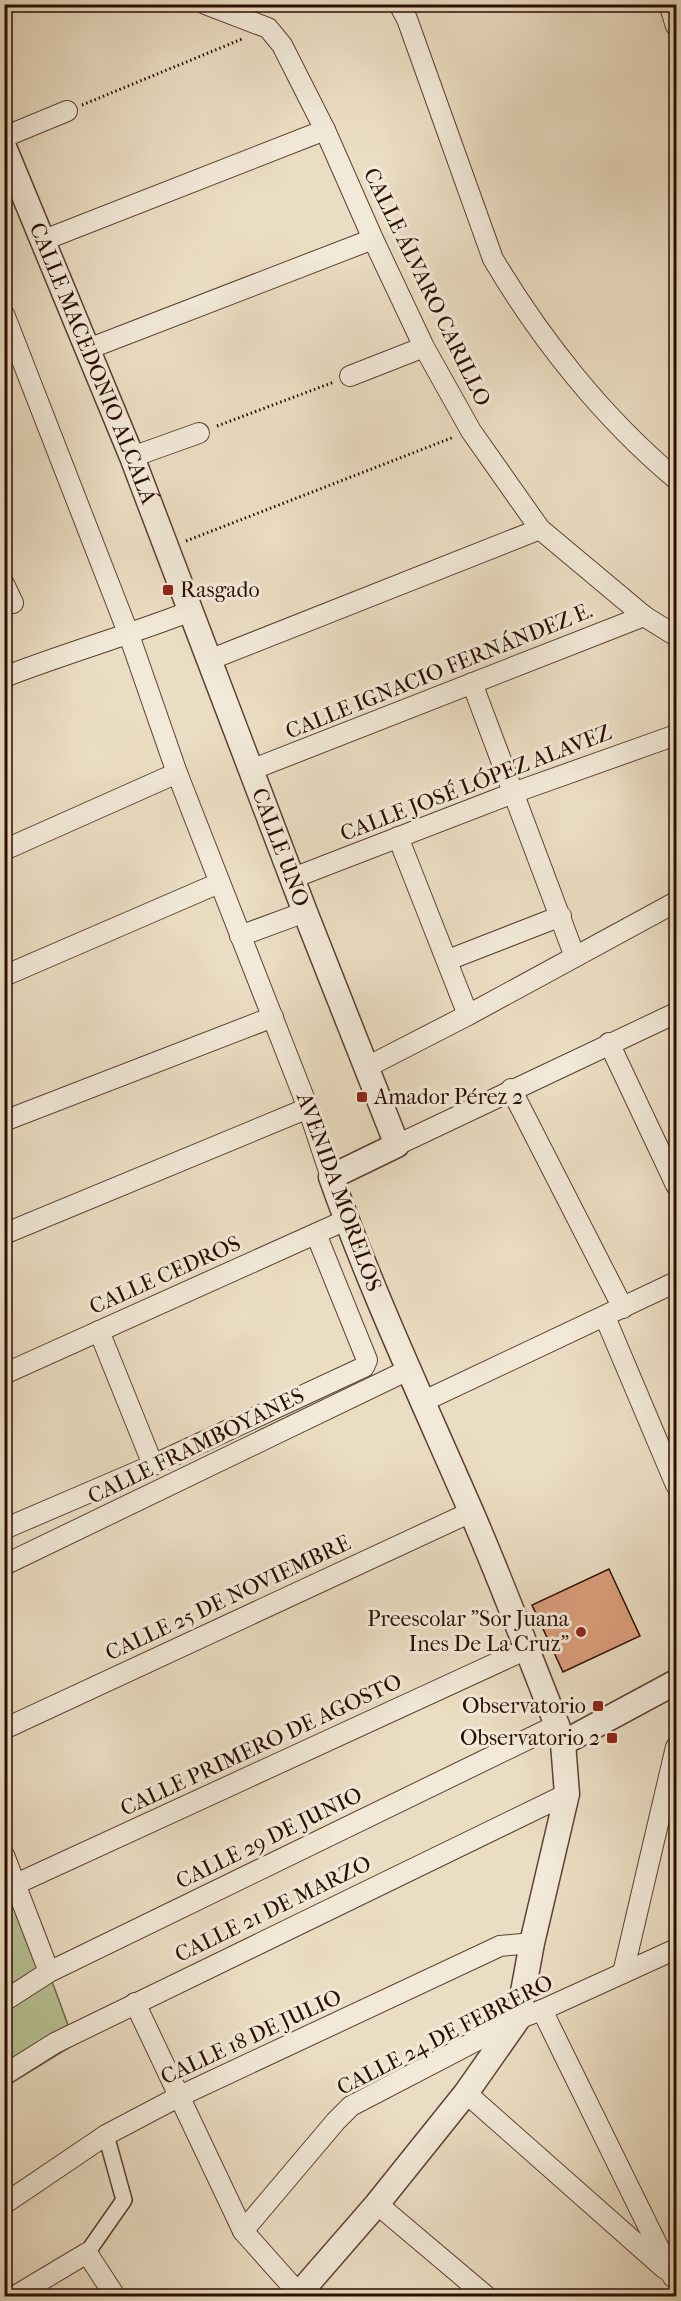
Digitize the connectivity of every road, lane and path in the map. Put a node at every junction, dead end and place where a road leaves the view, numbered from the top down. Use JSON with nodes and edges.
{"nodes":[{"id":1,"x":205,"y":4,"type":"edge"},
{"id":2,"x":399,"y":4,"type":"edge"},
{"id":3,"x":669,"y":4,"type":"edge"},
{"id":4,"x":676,"y":26,"type":"edge"},
{"id":5,"x":268,"y":28,"type":"junction"},
{"id":6,"x":67,"y":111,"type":"joint"},
{"id":7,"x":325,"y":130,"type":"junction"},
{"id":8,"x":4,"y":137,"type":"edge"},
{"id":9,"x":4,"y":147,"type":"edge"},
{"id":10,"x":44,"y":240,"type":"junction"},
{"id":11,"x":373,"y":240,"type":"junction"},
{"id":12,"x":4,"y":314,"type":"edge"},
{"id":13,"x":424,"y":347,"type":"junction"},
{"id":14,"x":88,"y":349,"type":"junction"},
{"id":15,"x":350,"y":376,"type":"joint"},
{"id":16,"x":471,"y":431,"type":"junction"},
{"id":17,"x":199,"y":434,"type":"joint"},
{"id":18,"x":132,"y":457,"type":"junction"},
{"id":19,"x":676,"y":479,"type":"edge"},
{"id":20,"x":540,"y":529,"type":"junction"},
{"id":21,"x":167,"y":548,"type":"junction"},
{"id":22,"x":4,"y":584,"type":"edge"},
{"id":23,"x":13,"y":603,"type":"dead end"},
{"id":24,"x":191,"y":611,"type":"junction"},
{"id":25,"x":644,"y":616,"type":"junction"},
{"id":26,"x":129,"y":635,"type":"junction"},
{"id":27,"x":676,"y":636,"type":"edge"},
{"id":28,"x":209,"y":660,"type":"junction"},
{"id":29,"x":4,"y":677,"type":"edge"},
{"id":30,"x":472,"y":683,"type":"junction"},
{"id":31,"x":676,"y":735,"type":"edge"},
{"id":32,"x":251,"y":770,"type":"junction"},
{"id":33,"x":177,"y":773,"type":"junction"},
{"id":34,"x":513,"y":793,"type":"junction"},
{"id":35,"x":398,"y":837,"type":"junction"},
{"id":36,"x":4,"y":850,"type":"edge"},
{"id":37,"x":294,"y":878,"type":"junction"},
{"id":38,"x":219,"y":883,"type":"junction"},
{"id":39,"x":676,"y":902,"type":"edge"},
{"id":40,"x":304,"y":912,"type":"junction"},
{"id":41,"x":561,"y":916,"type":"junction"},
{"id":42,"x":240,"y":936,"type":"junction"},
{"id":43,"x":575,"y":957,"type":"junction"},
{"id":44,"x":448,"y":960,"type":"junction"},
{"id":45,"x":4,"y":976,"type":"edge"},
{"id":46,"x":676,"y":1014,"type":"edge"},
{"id":47,"x":468,"y":1015,"type":"junction"},
{"id":48,"x":273,"y":1017,"type":"junction"},
{"id":49,"x":609,"y":1043,"type":"junction"},
{"id":50,"x":367,"y":1067,"type":"junction"},
{"id":51,"x":511,"y":1089,"type":"junction"},
{"id":52,"x":308,"y":1108,"type":"junction"},
{"id":53,"x":4,"y":1121,"type":"edge"},
{"id":54,"x":397,"y":1145,"type":"junction"},
{"id":55,"x":331,"y":1177,"type":"junction"},
{"id":56,"x":676,"y":1185,"type":"edge"},
{"id":57,"x":346,"y":1220,"type":"junction"},
{"id":58,"x":4,"y":1234,"type":"edge"},
{"id":59,"x":316,"y":1234,"type":"junction"},
{"id":60,"x":676,"y":1282,"type":"edge"},
{"id":61,"x":623,"y":1308,"type":"junction"},
{"id":62,"x":605,"y":1317,"type":"junction"},
{"id":63,"x":99,"y":1331,"type":"junction"},
{"id":64,"x":408,"y":1370,"type":"junction"},
{"id":65,"x":4,"y":1374,"type":"edge"},
{"id":66,"x":422,"y":1402,"type":"junction"},
{"id":67,"x":153,"y":1465,"type":"junction"},
{"id":68,"x":676,"y":1485,"type":"edge"},
{"id":69,"x":471,"y":1512,"type":"junction"},
{"id":70,"x":4,"y":1529,"type":"edge"},
{"id":71,"x":4,"y":1565,"type":"edge"},
{"id":72,"x":527,"y":1649,"type":"junction"},
{"id":73,"x":676,"y":1682,"type":"edge"},
{"id":74,"x":4,"y":1729,"type":"edge"},
{"id":75,"x":560,"y":1734,"type":"junction"},
{"id":76,"x":676,"y":1747,"type":"edge"},
{"id":77,"x":567,"y":1794,"type":"junction"},
{"id":78,"x":4,"y":1855,"type":"edge"},
{"id":79,"x":16,"y":1884,"type":"junction"},
{"id":80,"x":532,"y":1943,"type":"junction"},
{"id":81,"x":676,"y":1949,"type":"edge"},
{"id":82,"x":49,"y":1972,"type":"junction"},
{"id":83,"x":622,"y":1973,"type":"junction"},
{"id":84,"x":4,"y":2001,"type":"edge"},
{"id":85,"x":135,"y":2003,"type":"junction"},
{"id":86,"x":542,"y":2010,"type":"junction"},
{"id":87,"x":518,"y":2019,"type":"junction"},
{"id":88,"x":4,"y":2075,"type":"edge"},
{"id":89,"x":466,"y":2093,"type":"junction"},
{"id":90,"x":180,"y":2096,"type":"junction"},
{"id":91,"x":106,"y":2135,"type":"junction"},
{"id":92,"x":4,"y":2204,"type":"edge"},
{"id":93,"x":377,"y":2204,"type":"junction"},
{"id":94,"x":243,"y":2230,"type":"junction"},
{"id":95,"x":87,"y":2253,"type":"junction"},
{"id":96,"x":675,"y":2277,"type":"edge"},
{"id":97,"x":298,"y":2295,"type":"edge"},
{"id":98,"x":15,"y":2296,"type":"edge"},
{"id":99,"x":115,"y":2296,"type":"edge"},
{"id":100,"x":486,"y":2296,"type":"edge"}],
"edges":[{"from":1,"to":5,"type":"street"},
{"from":2,"to":19,"type":"street"},
{"from":3,"to":4,"type":"street"},
{"from":5,"to":6,"type":"path"},
{"from":5,"to":7,"type":"street","name":"CALLE ÁLVARO CARILLO"},
{"from":6,"to":8,"type":"street"},
{"from":7,"to":10,"type":"street"},
{"from":7,"to":11,"type":"street","name":"CALLE ÁLVARO CARILLO"},
{"from":9,"to":10,"type":"street","name":"CALLE MACEDONIO ALCALÁ"},
{"from":10,"to":14,"type":"street","name":"CALLE MACEDONIO ALCALÁ"},
{"from":11,"to":13,"type":"street","name":"CALLE ÁLVARO CARILLO"},
{"from":11,"to":14,"type":"street"},
{"from":12,"to":26,"type":"street","name":"AVENIDA MORELOS"},
{"from":13,"to":15,"type":"street"},
{"from":13,"to":16,"type":"street","name":"CALLE ÁLVARO CARILLO"},
{"from":14,"to":18,"type":"street","name":"CALLE MACEDONIO ALCALÁ"},
{"from":15,"to":17,"type":"path"},
{"from":16,"to":20,"type":"street","name":"CALLE ÁLVARO CARILLO"},
{"from":16,"to":21,"type":"path"},
{"from":17,"to":18,"type":"street"},
{"from":18,"to":21,"type":"street","name":"CALLE MACEDONIO ALCALÁ"},
{"from":20,"to":25,"type":"street","name":"CALLE ÁLVARO CARILLO"},
{"from":20,"to":28,"type":"street"},
{"from":21,"to":24,"type":"street","name":"CALLE UNO"},
{"from":22,"to":23,"type":"street"},
{"from":24,"to":26,"type":"street"},
{"from":24,"to":28,"type":"street","name":"CALLE UNO"},
{"from":25,"to":27,"type":"street","name":"CALLE ÁLVARO CARILLO"},
{"from":25,"to":30,"type":"street","name":"CALLE IGNACIO FERNÁNDEZ E."},
{"from":26,"to":29,"type":"street"},
{"from":26,"to":33,"type":"street","name":"AVENIDA MORELOS"},
{"from":28,"to":32,"type":"street","name":"CALLE UNO"},
{"from":30,"to":32,"type":"street","name":"CALLE IGNACIO FERNÁNDEZ E."},
{"from":30,"to":34,"type":"street"},
{"from":31,"to":34,"type":"street","name":"CALLE JOSÉ LÓPEZ ALAVEZ"},
{"from":32,"to":37,"type":"street","name":"CALLE UNO"},
{"from":33,"to":36,"type":"street"},
{"from":33,"to":38,"type":"street","name":"AVENIDA MORELOS"},
{"from":34,"to":35,"type":"street","name":"CALLE JOSÉ LÓPEZ ALAVEZ"},
{"from":34,"to":41,"type":"street"},
{"from":35,"to":37,"type":"street","name":"CALLE JOSÉ LÓPEZ ALAVEZ"},
{"from":35,"to":44,"type":"street"},
{"from":37,"to":40,"type":"street","name":"CALLE UNO"},
{"from":38,"to":42,"type":"street","name":"AVENIDA MORELOS"},
{"from":38,"to":45,"type":"street"},
{"from":39,"to":43,"type":"street"},
{"from":40,"to":42,"type":"street"},
{"from":40,"to":50,"type":"street","name":"CALLE UNO"},
{"from":41,"to":43,"type":"street"},
{"from":41,"to":44,"type":"street"},
{"from":42,"to":48,"type":"street","name":"AVENIDA MORELOS"},
{"from":43,"to":47,"type":"street"},
{"from":44,"to":47,"type":"street"},
{"from":46,"to":49,"type":"street"},
{"from":47,"to":50,"type":"street"},
{"from":48,"to":52,"type":"street","name":"AVENIDA MORELOS"},
{"from":48,"to":53,"type":"street"},
{"from":49,"to":51,"type":"street"},
{"from":49,"to":56,"type":"street"},
{"from":50,"to":54,"type":"street","name":"CALLE UNO"},
{"from":51,"to":54,"type":"street"},
{"from":51,"to":61,"type":"street"},
{"from":52,"to":55,"type":"street","name":"AVENIDA MORELOS"},
{"from":52,"to":58,"type":"street"},
{"from":54,"to":55,"type":"street"},
{"from":55,"to":57,"type":"street","name":"AVENIDA MORELOS"},
{"from":57,"to":59,"type":"street","name":"CALLE CEDROS"},
{"from":57,"to":64,"type":"street","name":"AVENIDA MORELOS"},
{"from":59,"to":63,"type":"street","name":"CALLE CEDROS"},
{"from":59,"to":67,"type":"street"},
{"from":60,"to":61,"type":"street"},
{"from":61,"to":62,"type":"street"},
{"from":62,"to":66,"type":"street"},
{"from":62,"to":68,"type":"street"},
{"from":63,"to":65,"type":"street","name":"CALLE CEDROS"},
{"from":63,"to":67,"type":"street"},
{"from":64,"to":66,"type":"street","name":"AVENIDA MORELOS"},
{"from":64,"to":71,"type":"street","name":"CALLE FRAMBOYANES"},
{"from":66,"to":69,"type":"street","name":"AVENIDA MORELOS"},
{"from":67,"to":70,"type":"street"},
{"from":69,"to":72,"type":"street","name":"AVENIDA MORELOS"},
{"from":69,"to":74,"type":"street","name":"CALLE 25 DE NOVIEMBRE"},
{"from":72,"to":75,"type":"street","name":"AVENIDA MORELOS"},
{"from":72,"to":79,"type":"street","name":"CALLE PRIMERO DE AGOSTO"},
{"from":73,"to":75,"type":"street"},
{"from":75,"to":77,"type":"street","name":"AVENIDA MORELOS"},
{"from":75,"to":82,"type":"street","name":"CALLE 29 DE JUNIO"},
{"from":76,"to":83,"type":"street"},
{"from":77,"to":80,"type":"street","name":"AVENIDA MORELOS"},
{"from":77,"to":85,"type":"street","name":"CALLE 21 DE MARZO"},
{"from":78,"to":79,"type":"street"},
{"from":79,"to":82,"type":"street"},
{"from":80,"to":87,"type":"street","name":"AVENIDA MORELOS"},
{"from":80,"to":90,"type":"street","name":"CALLE 18 DE JULIO"},
{"from":81,"to":83,"type":"street","name":"CALLE 24 DE FEBRERO"},
{"from":82,"to":84,"type":"street","name":"CALLE 29 DE JUNIO"},
{"from":83,"to":86,"type":"street","name":"CALLE 24 DE FEBRERO"},
{"from":85,"to":88,"type":"street","name":"CALLE 21 DE MARZO"},
{"from":85,"to":90,"type":"street"},
{"from":86,"to":87,"type":"street","name":"CALLE 24 DE FEBRERO"},
{"from":86,"to":96,"type":"street"},
{"from":87,"to":89,"type":"street"},
{"from":87,"to":94,"type":"street","name":"CALLE 24 DE FEBRERO"},
{"from":89,"to":93,"type":"street"},
{"from":89,"to":96,"type":"street"},
{"from":90,"to":91,"type":"street","name":"CALLE 18 DE JULIO"},
{"from":90,"to":94,"type":"street"},
{"from":91,"to":92,"type":"street","name":"CALLE 18 DE JULIO"},
{"from":91,"to":95,"type":"street"},
{"from":93,"to":97,"type":"street"},
{"from":93,"to":100,"type":"street"},
{"from":94,"to":97,"type":"street"},
{"from":95,"to":98,"type":"street"},
{"from":95,"to":99,"type":"street"}]}
